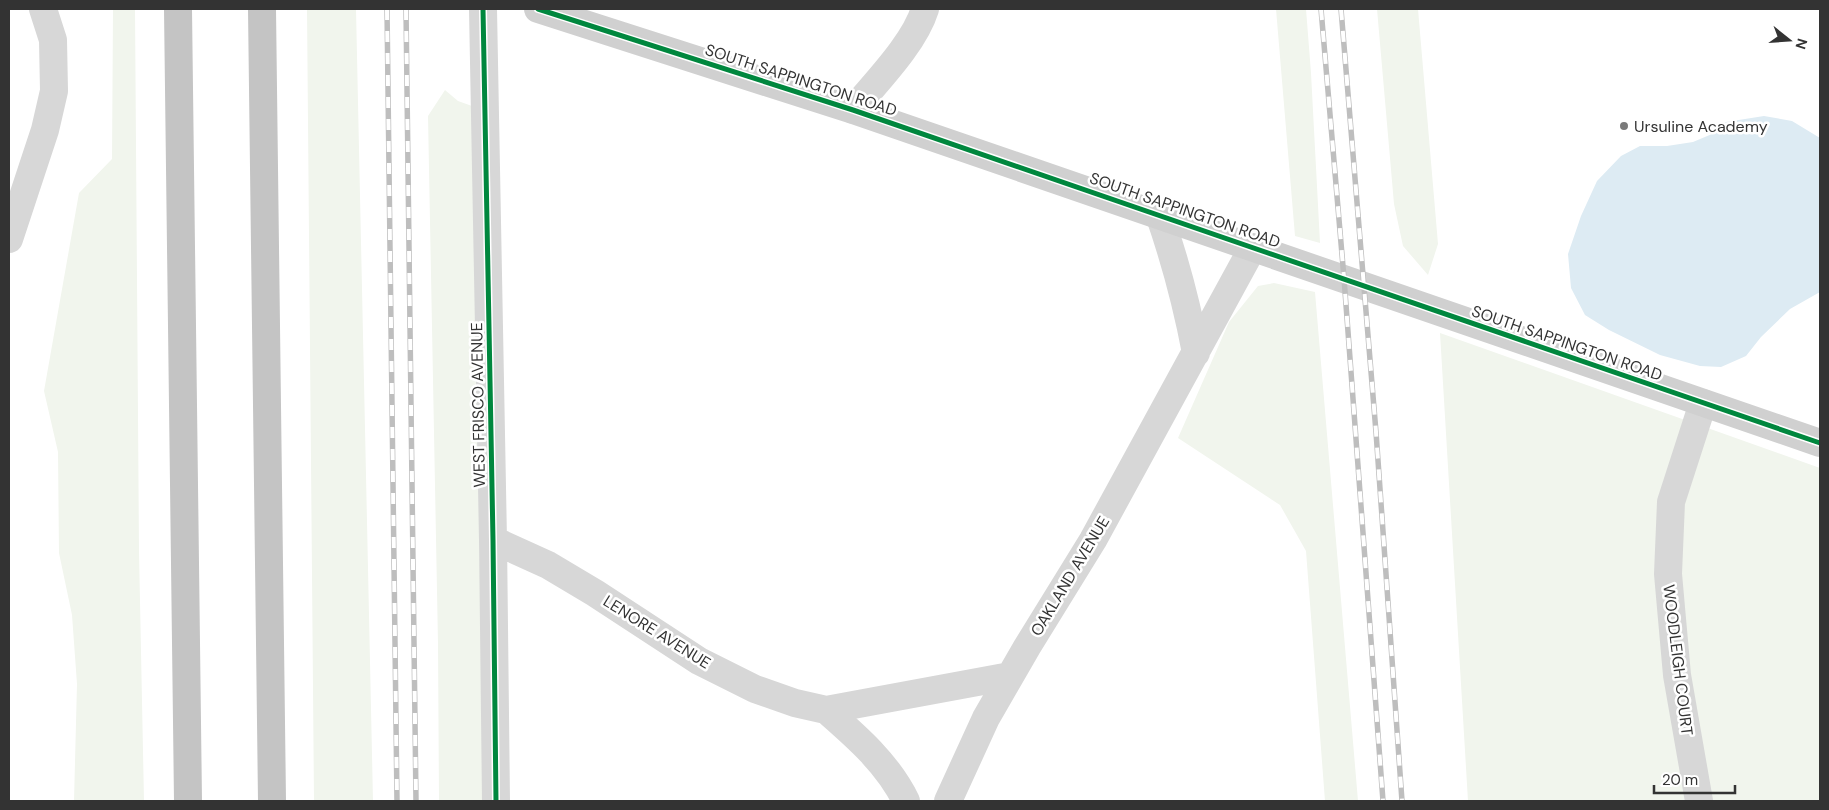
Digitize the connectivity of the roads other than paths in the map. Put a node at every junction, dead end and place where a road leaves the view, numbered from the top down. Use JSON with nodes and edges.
{"nodes":[{"id":1,"x":43,"y":9,"type":"edge"},
{"id":2,"x":178,"y":9,"type":"edge"},
{"id":3,"x":262,"y":9,"type":"edge"},
{"id":4,"x":483,"y":9,"type":"edge"},
{"id":5,"x":538,"y":9,"type":"edge"},
{"id":6,"x":925,"y":9,"type":"edge"},
{"id":7,"x":853,"y":110,"type":"junction"},
{"id":8,"x":1159,"y":214,"type":"junction"},
{"id":9,"x":9,"y":239,"type":"edge"},
{"id":10,"x":1253,"y":247,"type":"junction"},
{"id":11,"x":1196,"y":352,"type":"junction"},
{"id":12,"x":1703,"y":403,"type":"junction"},
{"id":13,"x":1820,"y":443,"type":"edge"},
{"id":14,"x":493,"y":540,"type":"junction"},
{"id":15,"x":1010,"y":676,"type":"junction"},
{"id":16,"x":826,"y":710,"type":"junction"},
{"id":17,"x":188,"y":801,"type":"edge"},
{"id":18,"x":272,"y":801,"type":"edge"},
{"id":19,"x":496,"y":801,"type":"edge"},
{"id":20,"x":906,"y":801,"type":"edge"},
{"id":21,"x":948,"y":801,"type":"edge"},
{"id":22,"x":1699,"y":801,"type":"edge"}],
"edges":[{"from":1,"to":9,"type":"street"},
{"from":2,"to":17,"type":"highway"},
{"from":3,"to":18,"type":"highway"},
{"from":4,"to":14,"type":"street","name":"WEST FRISCO AVENUE"},
{"from":5,"to":7,"type":"street","name":"SOUTH SAPPINGTON ROAD"},
{"from":6,"to":7,"type":"street"},
{"from":7,"to":8,"type":"street","name":"SOUTH SAPPINGTON ROAD"},
{"from":8,"to":10,"type":"street","name":"SOUTH SAPPINGTON ROAD"},
{"from":8,"to":11,"type":"street"},
{"from":10,"to":11,"type":"street","name":"OAKLAND AVENUE"},
{"from":10,"to":12,"type":"street","name":"SOUTH SAPPINGTON ROAD"},
{"from":11,"to":15,"type":"street","name":"OAKLAND AVENUE"},
{"from":12,"to":13,"type":"street","name":"SOUTH SAPPINGTON ROAD"},
{"from":12,"to":22,"type":"street","name":"WOODLEIGH COURT"},
{"from":14,"to":16,"type":"street","name":"LENORE AVENUE"},
{"from":14,"to":19,"type":"street","name":"WEST FRISCO AVENUE"},
{"from":15,"to":16,"type":"street","name":"LENORE AVENUE"},
{"from":15,"to":21,"type":"street","name":"OAKLAND AVENUE"},
{"from":16,"to":20,"type":"street","name":"LENORE AVENUE"}]}
